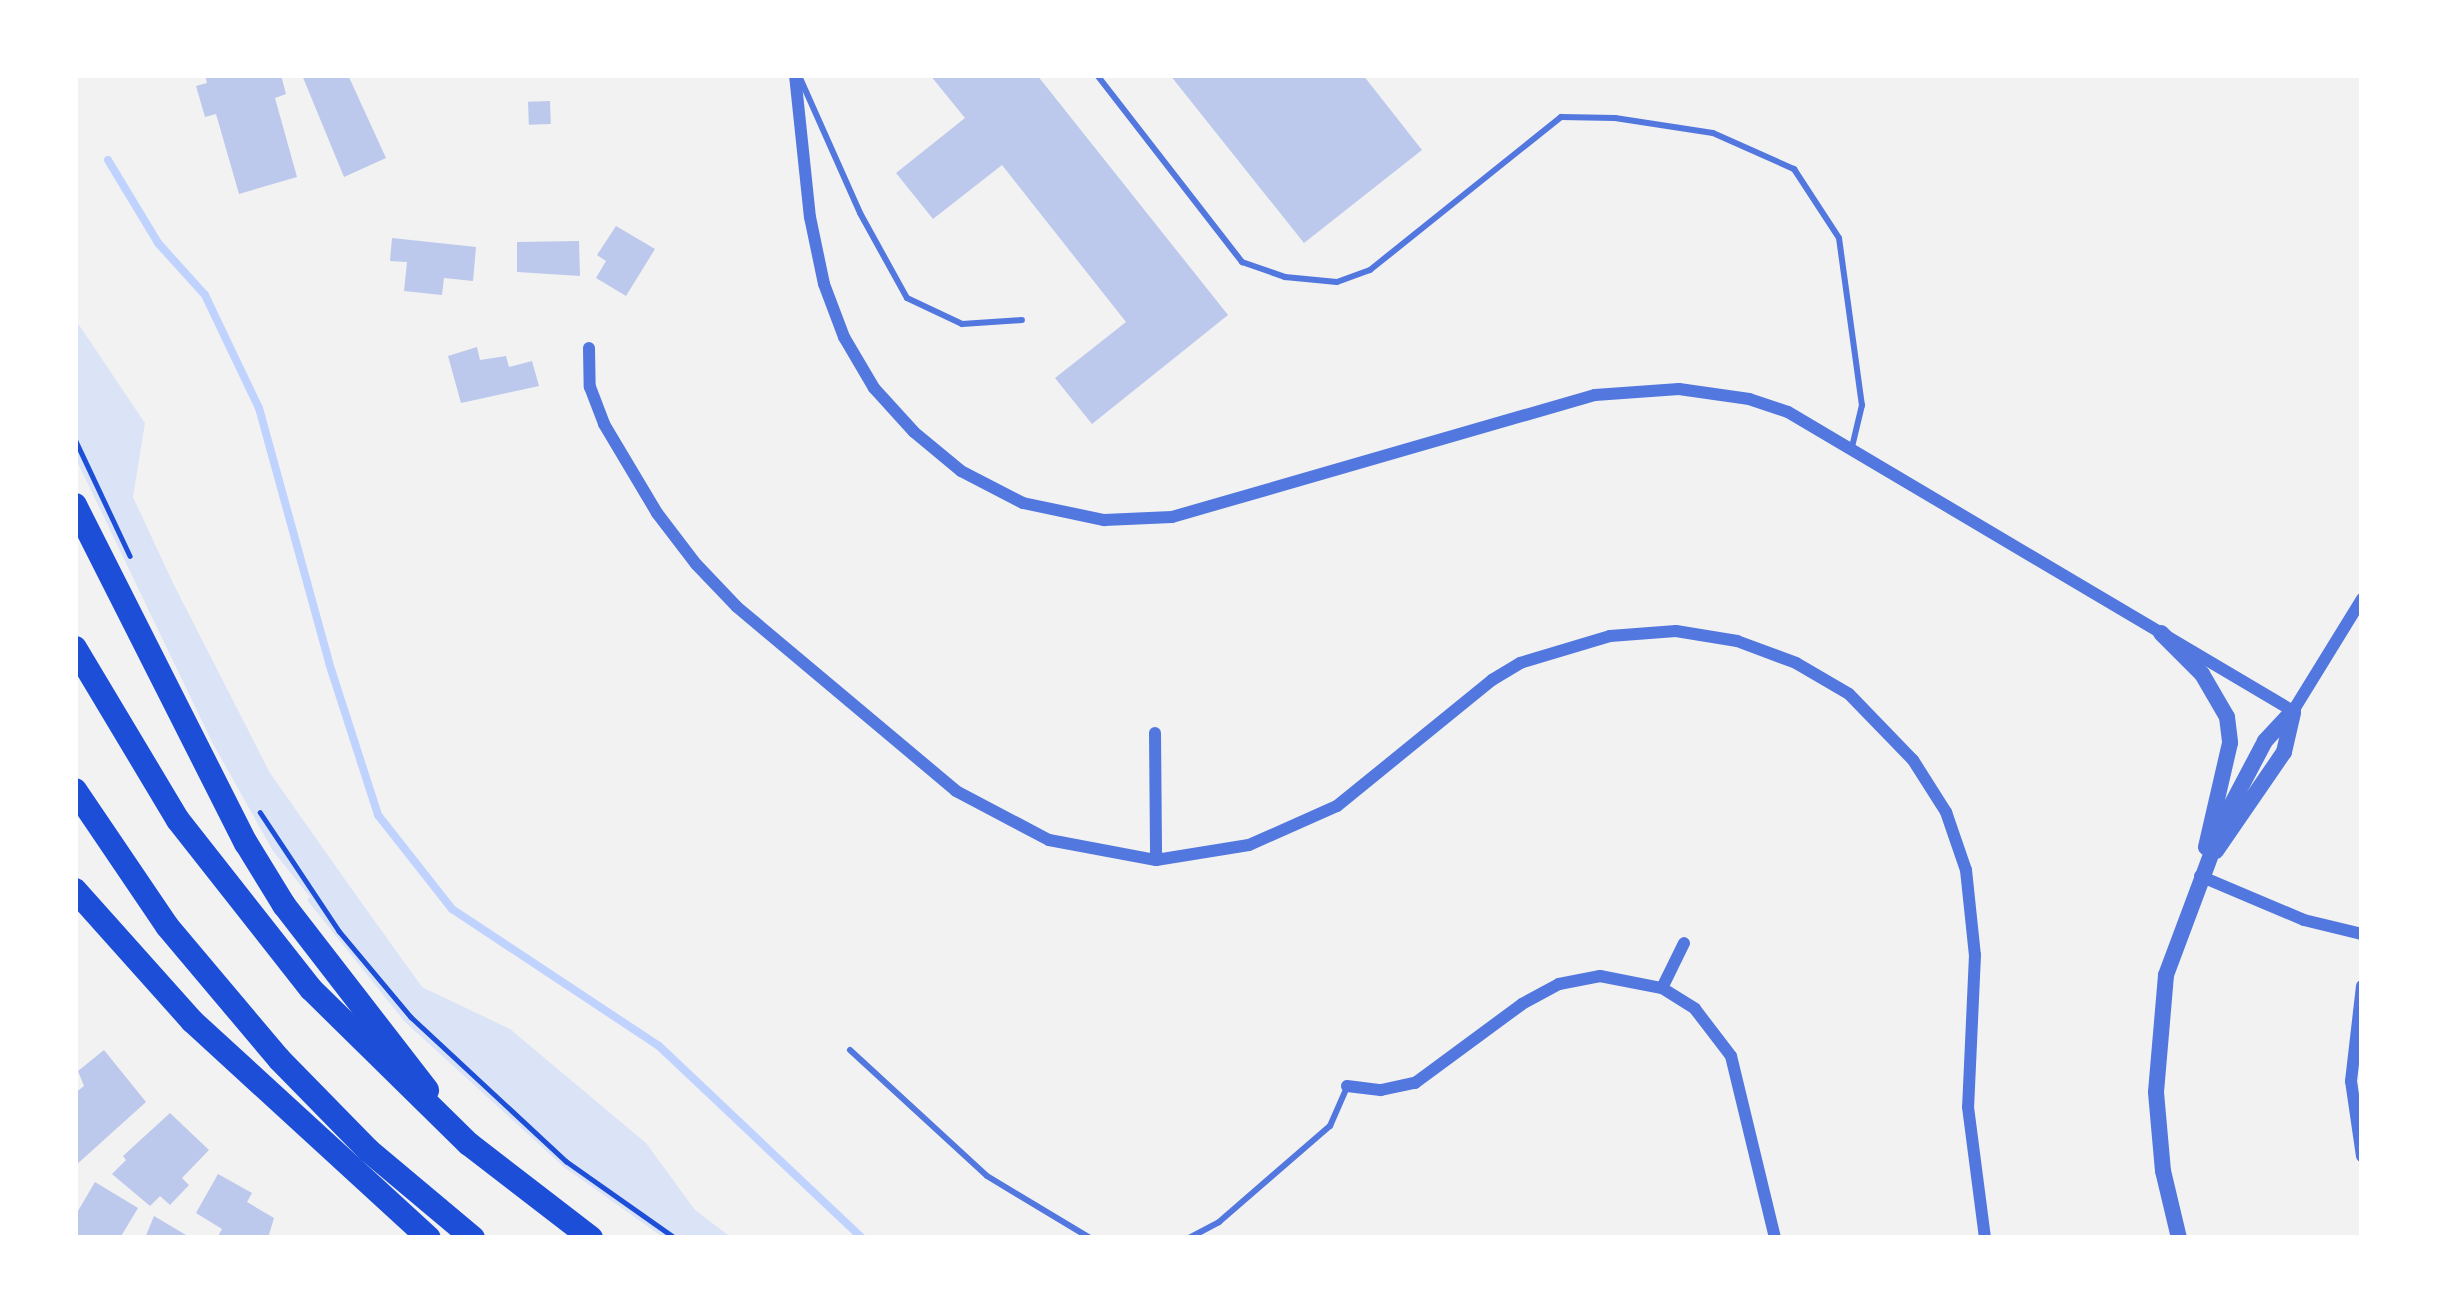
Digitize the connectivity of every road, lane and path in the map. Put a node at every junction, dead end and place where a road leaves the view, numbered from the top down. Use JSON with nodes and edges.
{"nodes":[{"id":1,"x":546,"y":75,"type":"edge"},
{"id":2,"x":612,"y":75,"type":"edge"},
{"id":3,"x":797,"y":75,"type":"edge"},
{"id":4,"x":1096,"y":75,"type":"edge"},
{"id":5,"x":1022,"y":320,"type":"dead end"},
{"id":6,"x":589,"y":348,"type":"dead end"},
{"id":7,"x":75,"y":439,"type":"edge"},
{"id":8,"x":1852,"y":447,"type":"junction"},
{"id":9,"x":75,"y":505,"type":"edge"},
{"id":10,"x":135,"y":567,"type":"dead end"},
{"id":11,"x":2362,"y":599,"type":"edge"},
{"id":12,"x":2161,"y":633,"type":"junction"},
{"id":13,"x":75,"y":648,"type":"edge"},
{"id":14,"x":2293,"y":711,"type":"junction"},
{"id":15,"x":1155,"y":733,"type":"dead end"},
{"id":16,"x":75,"y":790,"type":"edge"},
{"id":17,"x":250,"y":795,"type":"dead end"},
{"id":18,"x":1156,"y":860,"type":"junction"},
{"id":19,"x":2202,"y":871,"type":"junction"},
{"id":20,"x":75,"y":890,"type":"edge"},
{"id":21,"x":2362,"y":934,"type":"edge"},
{"id":22,"x":1684,"y":943,"type":"dead end"},
{"id":23,"x":2362,"y":986,"type":"edge"},
{"id":24,"x":1662,"y":988,"type":"junction"},
{"id":25,"x":850,"y":1050,"type":"dead end"},
{"id":26,"x":1347,"y":1086,"type":"joint"},
{"id":27,"x":469,"y":1144,"type":"junction"},
{"id":28,"x":2362,"y":1156,"type":"edge"},
{"id":29,"x":429,"y":1238,"type":"edge"},
{"id":30,"x":473,"y":1238,"type":"edge"},
{"id":31,"x":591,"y":1238,"type":"edge"},
{"id":32,"x":675,"y":1238,"type":"edge"},
{"id":33,"x":1090,"y":1238,"type":"edge"},
{"id":34,"x":1189,"y":1238,"type":"edge"},
{"id":35,"x":1775,"y":1238,"type":"edge"},
{"id":36,"x":1985,"y":1238,"type":"edge"},
{"id":37,"x":2180,"y":1238,"type":"edge"}],
"edges":[{"from":1,"to":2,"type":"lane"},
{"from":3,"to":5,"type":"lane"},
{"from":3,"to":8,"type":"street"},
{"from":4,"to":8,"type":"lane"},
{"from":6,"to":18,"type":"street"},
{"from":7,"to":10,"type":"path"},
{"from":8,"to":12,"type":"street"},
{"from":9,"to":27,"type":"highway"},
{"from":11,"to":14,"type":"street"},
{"from":12,"to":14,"type":"street"},
{"from":12,"to":19,"type":"street"},
{"from":13,"to":27,"type":"highway"},
{"from":14,"to":19,"type":"street"},
{"from":15,"to":18,"type":"street"},
{"from":16,"to":30,"type":"highway"},
{"from":17,"to":32,"type":"path"},
{"from":18,"to":36,"type":"street"},
{"from":19,"to":21,"type":"street"},
{"from":19,"to":37,"type":"street"},
{"from":20,"to":29,"type":"highway"},
{"from":22,"to":24,"type":"street"},
{"from":23,"to":28,"type":"street"},
{"from":24,"to":26,"type":"street"},
{"from":24,"to":35,"type":"street"},
{"from":25,"to":33,"type":"lane"},
{"from":26,"to":34,"type":"lane"},
{"from":27,"to":31,"type":"highway"}]}
